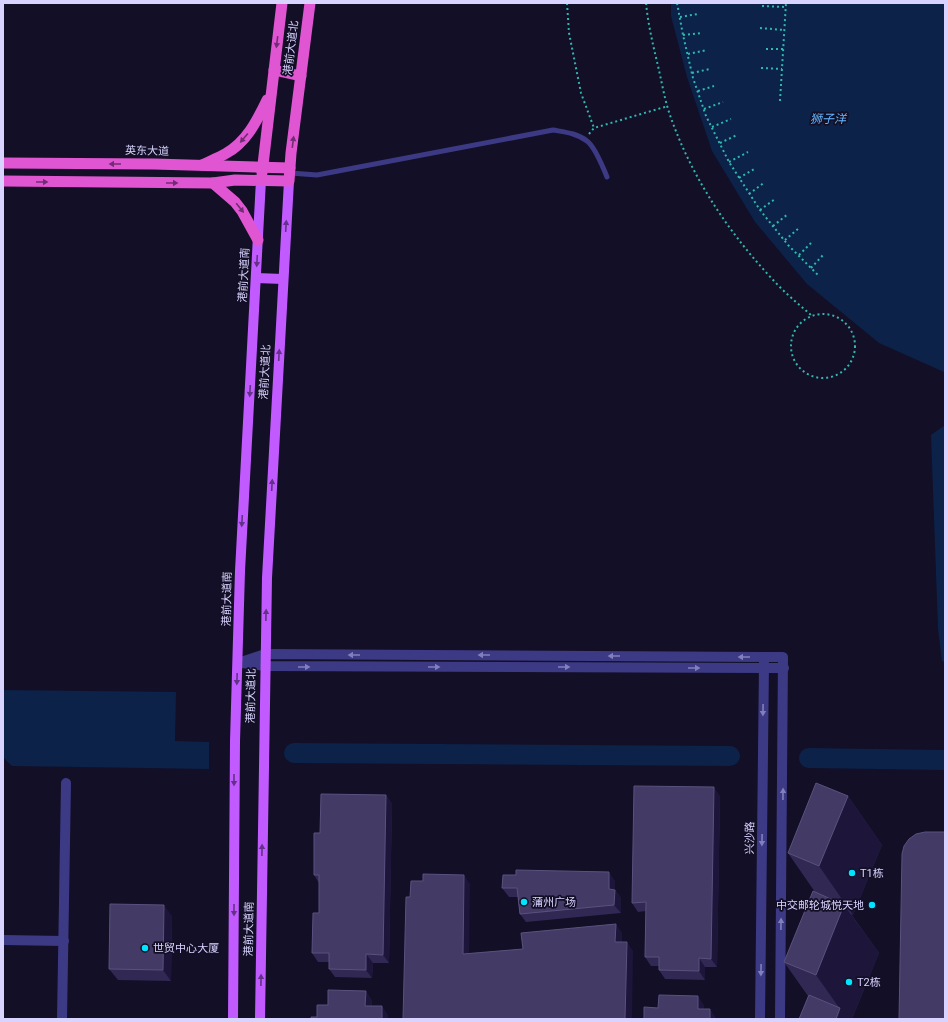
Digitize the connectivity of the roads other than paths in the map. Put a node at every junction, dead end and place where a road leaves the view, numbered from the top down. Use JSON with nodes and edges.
{"nodes":[{"id":1,"x":282,"y":3,"type":"edge"},
{"id":2,"x":310,"y":3,"type":"edge"},
{"id":3,"x":274,"y":70,"type":"junction"},
{"id":4,"x":301,"y":76,"type":"junction"},
{"id":5,"x":271,"y":93,"type":"junction"},
{"id":6,"x":3,"y":163,"type":"edge"},
{"id":7,"x":200,"y":166,"type":"junction"},
{"id":8,"x":263,"y":167,"type":"junction"},
{"id":9,"x":290,"y":174,"type":"junction"},
{"id":10,"x":607,"y":177,"type":"dead end"},
{"id":11,"x":261,"y":180,"type":"junction"},
{"id":12,"x":3,"y":181,"type":"edge"},
{"id":13,"x":213,"y":183,"type":"junction"},
{"id":14,"x":258,"y":240,"type":"junction"},
{"id":15,"x":256,"y":278,"type":"junction"},
{"id":16,"x":283,"y":280,"type":"junction"},
{"id":17,"x":265,"y":654,"type":"junction"},
{"id":18,"x":764,"y":657,"type":"junction"},
{"id":19,"x":238,"y":663,"type":"junction"},
{"id":20,"x":265,"y":666,"type":"junction"},
{"id":21,"x":764,"y":668,"type":"junction"},
{"id":22,"x":784,"y":668,"type":"junction"},
{"id":23,"x":264,"y":743,"type":"joint"},
{"id":24,"x":66,"y":783,"type":"dead end"},
{"id":25,"x":3,"y":940,"type":"edge"},
{"id":26,"x":64,"y":940,"type":"junction"},
{"id":27,"x":62,"y":1019,"type":"edge"},
{"id":28,"x":233,"y":1019,"type":"edge"},
{"id":29,"x":260,"y":1019,"type":"edge"},
{"id":30,"x":760,"y":1019,"type":"edge"},
{"id":31,"x":780,"y":1019,"type":"edge"}],
"edges":[{"from":1,"to":3,"type":"highway","name":"港前大道北","one_way":true},
{"from":2,"to":4,"type":"highway","name":"港前大道北"},
{"from":3,"to":4,"type":"highway"},
{"from":3,"to":5,"type":"highway","name":"港前大道北"},
{"from":9,"to":4,"type":"highway","name":"港前大道北","one_way":true},
{"from":5,"to":7,"type":"highway","one_way":true},
{"from":5,"to":8,"type":"highway","name":"港前大道北"},
{"from":7,"to":6,"type":"highway","name":"英东大道","one_way":true},
{"from":7,"to":8,"type":"highway","name":"英东大道"},
{"from":8,"to":9,"type":"highway","name":"英东大道"},
{"from":8,"to":11,"type":"highway","name":"港前大道北"},
{"from":9,"to":10,"type":"lane"},
{"from":9,"to":11,"type":"highway"},
{"from":16,"to":9,"type":"main road","name":"港前大道北","one_way":true},
{"from":11,"to":13,"type":"highway"},
{"from":11,"to":14,"type":"main road","name":"港前大道南"},
{"from":12,"to":13,"type":"highway","one_way":true},
{"from":13,"to":14,"type":"highway","one_way":true},
{"from":14,"to":15,"type":"main road","name":"港前大道南","one_way":true},
{"from":15,"to":16,"type":"main road"},
{"from":15,"to":19,"type":"main road","name":"港前大道南","one_way":true},
{"from":17,"to":16,"type":"main road","name":"港前大道北","one_way":true},
{"from":18,"to":17,"type":"street","one_way":true},
{"from":17,"to":19,"type":"street"},
{"from":17,"to":20,"type":"main road","name":"港前大道北"},
{"from":18,"to":21,"type":"street","name":"兴沙路"},
{"from":18,"to":22,"type":"street"},
{"from":19,"to":20,"type":"street"},
{"from":19,"to":28,"type":"main road","name":"港前大道南","one_way":true},
{"from":20,"to":21,"type":"street","one_way":true},
{"from":20,"to":23,"type":"main road","name":"港前大道北"},
{"from":21,"to":22,"type":"street"},
{"from":21,"to":30,"type":"street","name":"兴沙路","one_way":true},
{"from":31,"to":22,"type":"street","one_way":true},
{"from":29,"to":23,"type":"main road","name":"港前大道南","one_way":true},
{"from":24,"to":26,"type":"street"},
{"from":25,"to":26,"type":"street"},
{"from":26,"to":27,"type":"street"}]}
